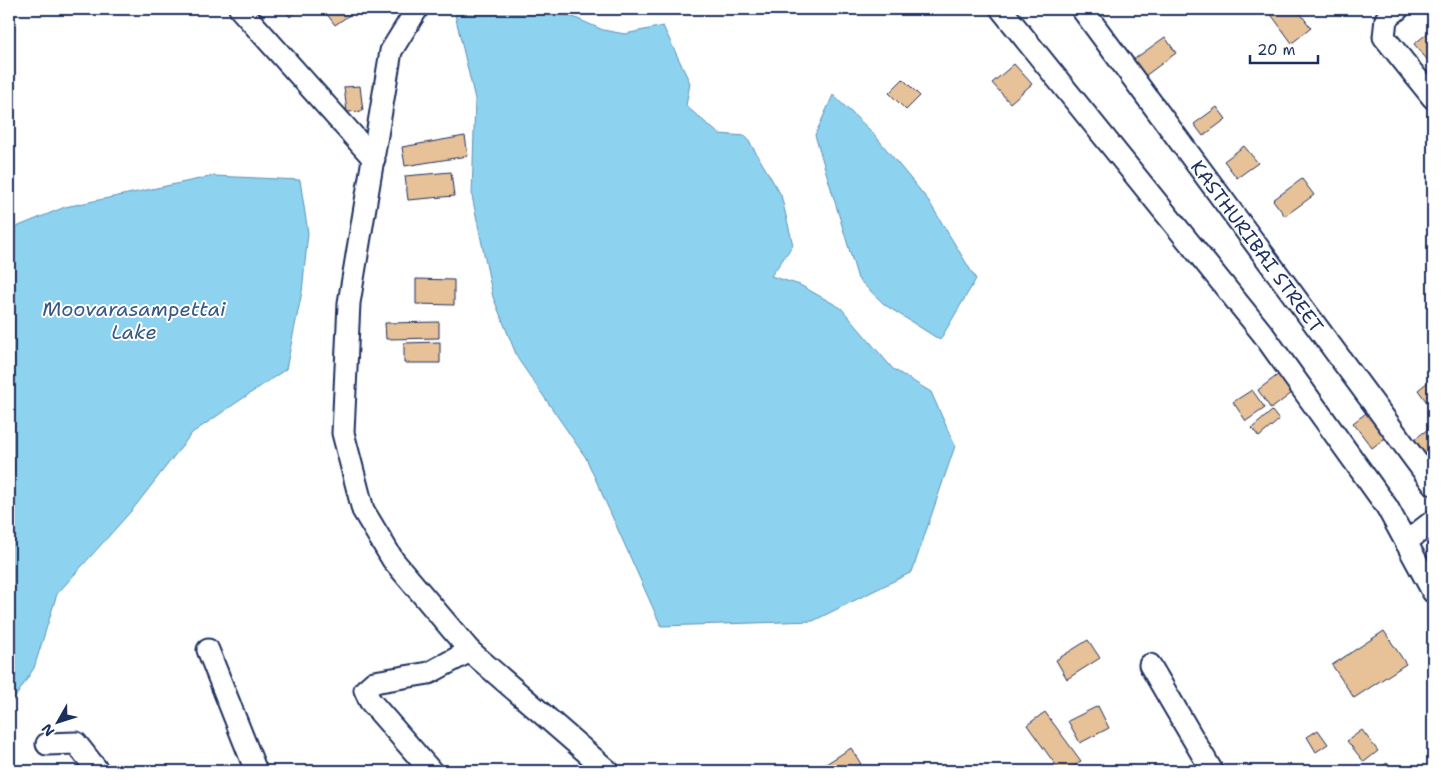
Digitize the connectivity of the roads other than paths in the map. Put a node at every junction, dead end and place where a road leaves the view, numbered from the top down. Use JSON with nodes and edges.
{"nodes":[{"id":1,"x":240,"y":9,"type":"edge"},
{"id":2,"x":417,"y":9,"type":"edge"},
{"id":3,"x":1001,"y":9,"type":"edge"},
{"id":4,"x":1082,"y":9,"type":"edge"},
{"id":5,"x":1398,"y":9,"type":"edge"},
{"id":6,"x":1433,"y":98,"type":"edge"},
{"id":7,"x":374,"y":159,"type":"junction"},
{"id":8,"x":1433,"y":484,"type":"edge"},
{"id":9,"x":1433,"y":521,"type":"edge"},
{"id":10,"x":1406,"y":542,"type":"junction"},
{"id":11,"x":1433,"y":592,"type":"edge"},
{"id":12,"x":208,"y":650,"type":"dead end"},
{"id":13,"x":470,"y":651,"type":"junction"},
{"id":14,"x":1150,"y":665,"type":"dead end"},
{"id":15,"x":47,"y":744,"type":"dead end"},
{"id":16,"x":601,"y":769,"type":"edge"},
{"id":17,"x":98,"y":771,"type":"edge"},
{"id":18,"x":256,"y":771,"type":"edge"},
{"id":19,"x":431,"y":771,"type":"edge"},
{"id":20,"x":1212,"y":771,"type":"edge"}],
"edges":[{"from":1,"to":7,"type":"street"},
{"from":2,"to":7,"type":"street"},
{"from":3,"to":10,"type":"street"},
{"from":4,"to":8,"type":"street","name":"KASTHURIBAI STREET"},
{"from":5,"to":6,"type":"street"},
{"from":7,"to":13,"type":"street"},
{"from":9,"to":10,"type":"street"},
{"from":10,"to":11,"type":"street"},
{"from":12,"to":18,"type":"street"},
{"from":13,"to":16,"type":"street"},
{"from":13,"to":19,"type":"street"},
{"from":14,"to":20,"type":"street"},
{"from":15,"to":17,"type":"street"}]}
